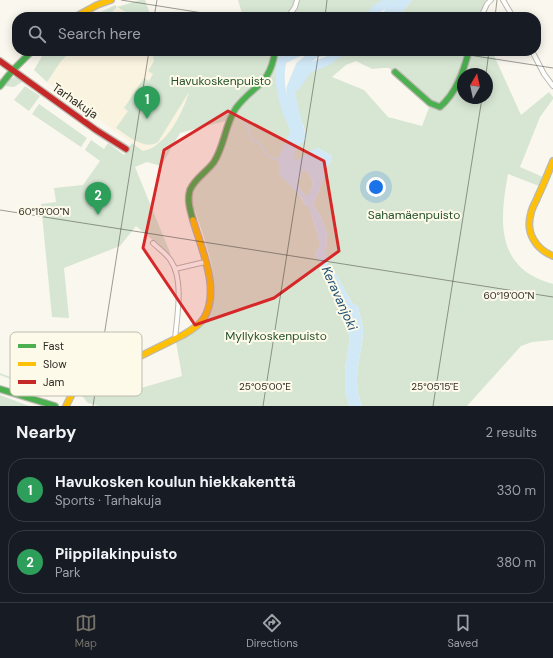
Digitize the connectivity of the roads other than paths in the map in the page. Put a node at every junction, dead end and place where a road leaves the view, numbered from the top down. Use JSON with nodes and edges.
{"nodes":[{"id":1,"x":111,"y":0,"type":"edge"},
{"id":2,"x":491,"y":0,"type":"edge"},
{"id":3,"x":503,"y":0,"type":"edge"},
{"id":4,"x":104,"y":1,"type":"edge"},
{"id":5,"x":296,"y":2,"type":"edge"},
{"id":6,"x":84,"y":12,"type":"edge"},
{"id":7,"x":291,"y":12,"type":"edge"},
{"id":8,"x":484,"y":12,"type":"edge"},
{"id":9,"x":510,"y":12,"type":"edge"},
{"id":10,"x":27,"y":56,"type":"edge"},
{"id":11,"x":274,"y":56,"type":"edge"},
{"id":12,"x":467,"y":56,"type":"edge"},
{"id":13,"x":535,"y":56,"type":"edge"},
{"id":14,"x":0,"y":61,"type":"edge"},
{"id":15,"x":12,"y":70,"type":"junction"},
{"id":16,"x":394,"y":72,"type":"dead end"},
{"id":17,"x":0,"y":86,"type":"edge"},
{"id":18,"x":553,"y":86,"type":"edge"},
{"id":19,"x":126,"y":149,"type":"dead end"},
{"id":20,"x":553,"y":161,"type":"edge"},
{"id":21,"x":153,"y":243,"type":"dead end"},
{"id":22,"x":553,"y":256,"type":"edge"},
{"id":23,"x":205,"y":262,"type":"junction"},
{"id":24,"x":175,"y":269,"type":"junction"},
{"id":25,"x":175,"y":339,"type":"junction"},
{"id":26,"x":142,"y":355,"type":"edge"},
{"id":27,"x":0,"y":389,"type":"edge"},
{"id":28,"x":10,"y":392,"type":"edge"},
{"id":29,"x":23,"y":396,"type":"edge"},
{"id":30,"x":71,"y":396,"type":"edge"},
{"id":31,"x":55,"y":406,"type":"edge"},
{"id":32,"x":66,"y":406,"type":"edge"}],
"edges":[{"from":1,"to":4,"type":"street"},
{"from":2,"to":8,"type":"street"},
{"from":3,"to":9,"type":"street"},
{"from":4,"to":6,"type":"street"},
{"from":5,"to":7,"type":"street"},
{"from":10,"to":15,"type":"street"},
{"from":11,"to":23,"type":"street"},
{"from":12,"to":16,"type":"street"},
{"from":13,"to":18,"type":"street"},
{"from":14,"to":15,"type":"street","name":"Tarhakuja"},
{"from":15,"to":17,"type":"street"},
{"from":15,"to":19,"type":"street","name":"Tarhakuja"},
{"from":20,"to":22,"type":"street"},
{"from":21,"to":24,"type":"street"},
{"from":23,"to":24,"type":"street"},
{"from":23,"to":25,"type":"street"},
{"from":24,"to":25,"type":"street"},
{"from":25,"to":26,"type":"street"},
{"from":27,"to":28,"type":"street"},
{"from":29,"to":31,"type":"street"},
{"from":30,"to":32,"type":"street"}]}
